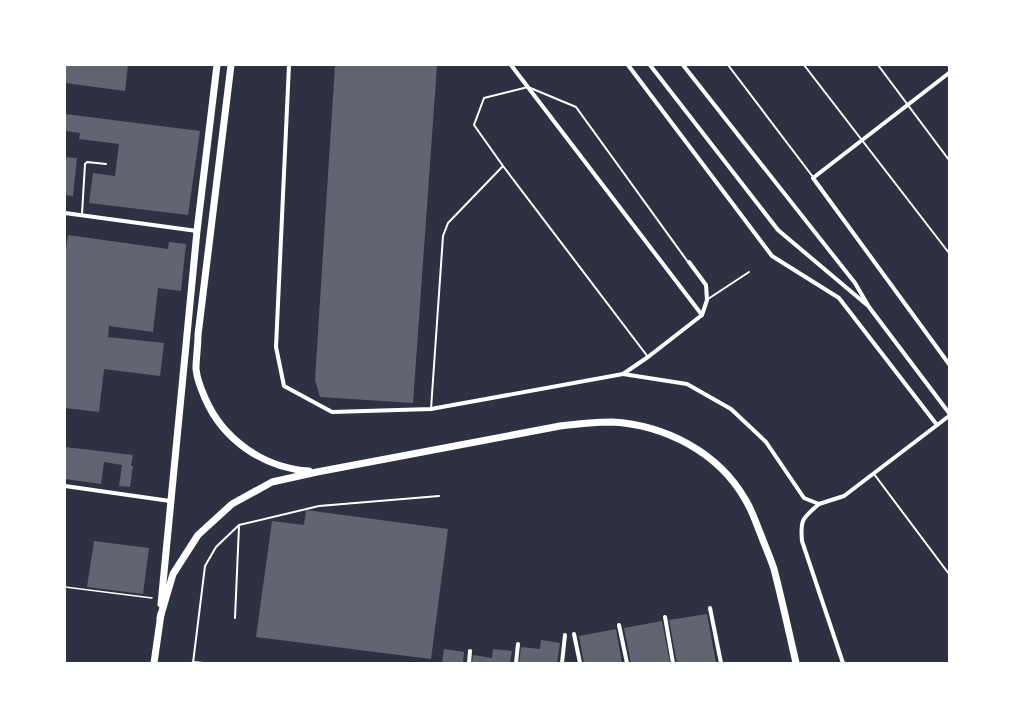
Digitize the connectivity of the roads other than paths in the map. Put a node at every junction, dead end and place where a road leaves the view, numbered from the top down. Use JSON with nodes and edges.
{"nodes":[{"id":1,"x":217,"y":65,"type":"edge"},
{"id":2,"x":231,"y":65,"type":"edge"},
{"id":3,"x":289,"y":65,"type":"edge"},
{"id":4,"x":511,"y":65,"type":"edge"},
{"id":5,"x":628,"y":65,"type":"edge"},
{"id":6,"x":650,"y":65,"type":"edge"},
{"id":7,"x":683,"y":65,"type":"edge"},
{"id":8,"x":728,"y":65,"type":"edge"},
{"id":9,"x":804,"y":65,"type":"edge"},
{"id":10,"x":878,"y":65,"type":"edge"},
{"id":11,"x":949,"y":73,"type":"edge"},
{"id":12,"x":528,"y":87,"type":"junction"},
{"id":13,"x":908,"y":105,"type":"junction"},
{"id":14,"x":863,"y":140,"type":"junction"},
{"id":15,"x":949,"y":160,"type":"edge"},
{"id":16,"x":106,"y":164,"type":"dead end"},
{"id":17,"x":503,"y":166,"type":"junction"},
{"id":18,"x":813,"y":178,"type":"junction"},
{"id":19,"x":65,"y":213,"type":"edge"},
{"id":20,"x":82,"y":215,"type":"junction"},
{"id":21,"x":197,"y":231,"type":"junction"},
{"id":22,"x":949,"y":253,"type":"edge"},
{"id":23,"x":689,"y":262,"type":"joint"},
{"id":24,"x":749,"y":272,"type":"dead end"},
{"id":25,"x":707,"y":300,"type":"junction"},
{"id":26,"x":869,"y":307,"type":"junction"},
{"id":27,"x":702,"y":315,"type":"junction"},
{"id":28,"x":648,"y":357,"type":"junction"},
{"id":29,"x":949,"y":364,"type":"edge"},
{"id":30,"x":623,"y":374,"type":"junction"},
{"id":31,"x":431,"y":409,"type":"junction"},
{"id":32,"x":949,"y":414,"type":"edge"},
{"id":33,"x":937,"y":425,"type":"junction"},
{"id":34,"x":317,"y":472,"type":"junction"},
{"id":35,"x":873,"y":473,"type":"junction"},
{"id":36,"x":65,"y":486,"type":"edge"},
{"id":37,"x":439,"y":496,"type":"dead end"},
{"id":38,"x":170,"y":501,"type":"junction"},
{"id":39,"x":819,"y":504,"type":"junction"},
{"id":40,"x":239,"y":525,"type":"junction"},
{"id":41,"x":949,"y":574,"type":"edge"},
{"id":42,"x":710,"y":608,"type":"dead end"},
{"id":43,"x":665,"y":617,"type":"dead end"},
{"id":44,"x":160,"y":618,"type":"junction"},
{"id":45,"x":235,"y":618,"type":"dead end"},
{"id":46,"x":620,"y":625,"type":"dead end"},
{"id":47,"x":574,"y":634,"type":"dead end"},
{"id":48,"x":565,"y":636,"type":"dead end"},
{"id":49,"x":518,"y":644,"type":"dead end"},
{"id":50,"x":470,"y":651,"type":"dead end"},
{"id":51,"x":193,"y":662,"type":"edge"},
{"id":52,"x":154,"y":663,"type":"edge"},
{"id":53,"x":204,"y":663,"type":"edge"},
{"id":54,"x":469,"y":663,"type":"edge"},
{"id":55,"x":516,"y":663,"type":"edge"},
{"id":56,"x":562,"y":663,"type":"edge"},
{"id":57,"x":580,"y":663,"type":"edge"},
{"id":58,"x":627,"y":663,"type":"edge"},
{"id":59,"x":673,"y":663,"type":"edge"},
{"id":60,"x":721,"y":663,"type":"edge"},
{"id":61,"x":796,"y":663,"type":"edge"},
{"id":62,"x":843,"y":663,"type":"edge"}],
"edges":[{"from":1,"to":21,"type":"main road"},
{"from":2,"to":34,"type":"main road"},
{"from":3,"to":31,"type":"street"},
{"from":4,"to":12,"type":"street"},
{"from":5,"to":33,"type":"street"},
{"from":6,"to":26,"type":"street"},
{"from":7,"to":26,"type":"street"},
{"from":8,"to":18,"type":"lane"},
{"from":9,"to":14,"type":"lane"},
{"from":10,"to":13,"type":"lane"},
{"from":11,"to":13,"type":"street"},
{"from":12,"to":17,"type":"lane"},
{"from":12,"to":23,"type":"lane"},
{"from":12,"to":27,"type":"street"},
{"from":13,"to":14,"type":"street"},
{"from":13,"to":15,"type":"lane"},
{"from":14,"to":18,"type":"street"},
{"from":14,"to":22,"type":"lane"},
{"from":16,"to":20,"type":"lane"},
{"from":17,"to":28,"type":"lane"},
{"from":17,"to":31,"type":"lane"},
{"from":18,"to":29,"type":"street"},
{"from":19,"to":20,"type":"street"},
{"from":20,"to":21,"type":"street"},
{"from":21,"to":38,"type":"main road"},
{"from":23,"to":25,"type":"street"},
{"from":24,"to":25,"type":"lane"},
{"from":25,"to":27,"type":"street"},
{"from":26,"to":32,"type":"street"},
{"from":27,"to":28,"type":"street"},
{"from":28,"to":30,"type":"street"},
{"from":30,"to":31,"type":"street"},
{"from":30,"to":39,"type":"street"},
{"from":32,"to":33,"type":"street"},
{"from":33,"to":35,"type":"street"},
{"from":34,"to":44,"type":"main road"},
{"from":34,"to":61,"type":"main road"},
{"from":35,"to":39,"type":"street"},
{"from":35,"to":41,"type":"lane"},
{"from":36,"to":38,"type":"street"},
{"from":37,"to":40,"type":"lane"},
{"from":38,"to":44,"type":"main road"},
{"from":39,"to":62,"type":"street"},
{"from":40,"to":45,"type":"lane"},
{"from":40,"to":51,"type":"lane"},
{"from":42,"to":60,"type":"street"},
{"from":43,"to":59,"type":"street"},
{"from":44,"to":52,"type":"main road"},
{"from":46,"to":58,"type":"street"},
{"from":47,"to":57,"type":"street"},
{"from":48,"to":56,"type":"street"},
{"from":49,"to":55,"type":"street"},
{"from":50,"to":54,"type":"street"},
{"from":51,"to":53,"type":"lane"}]}
